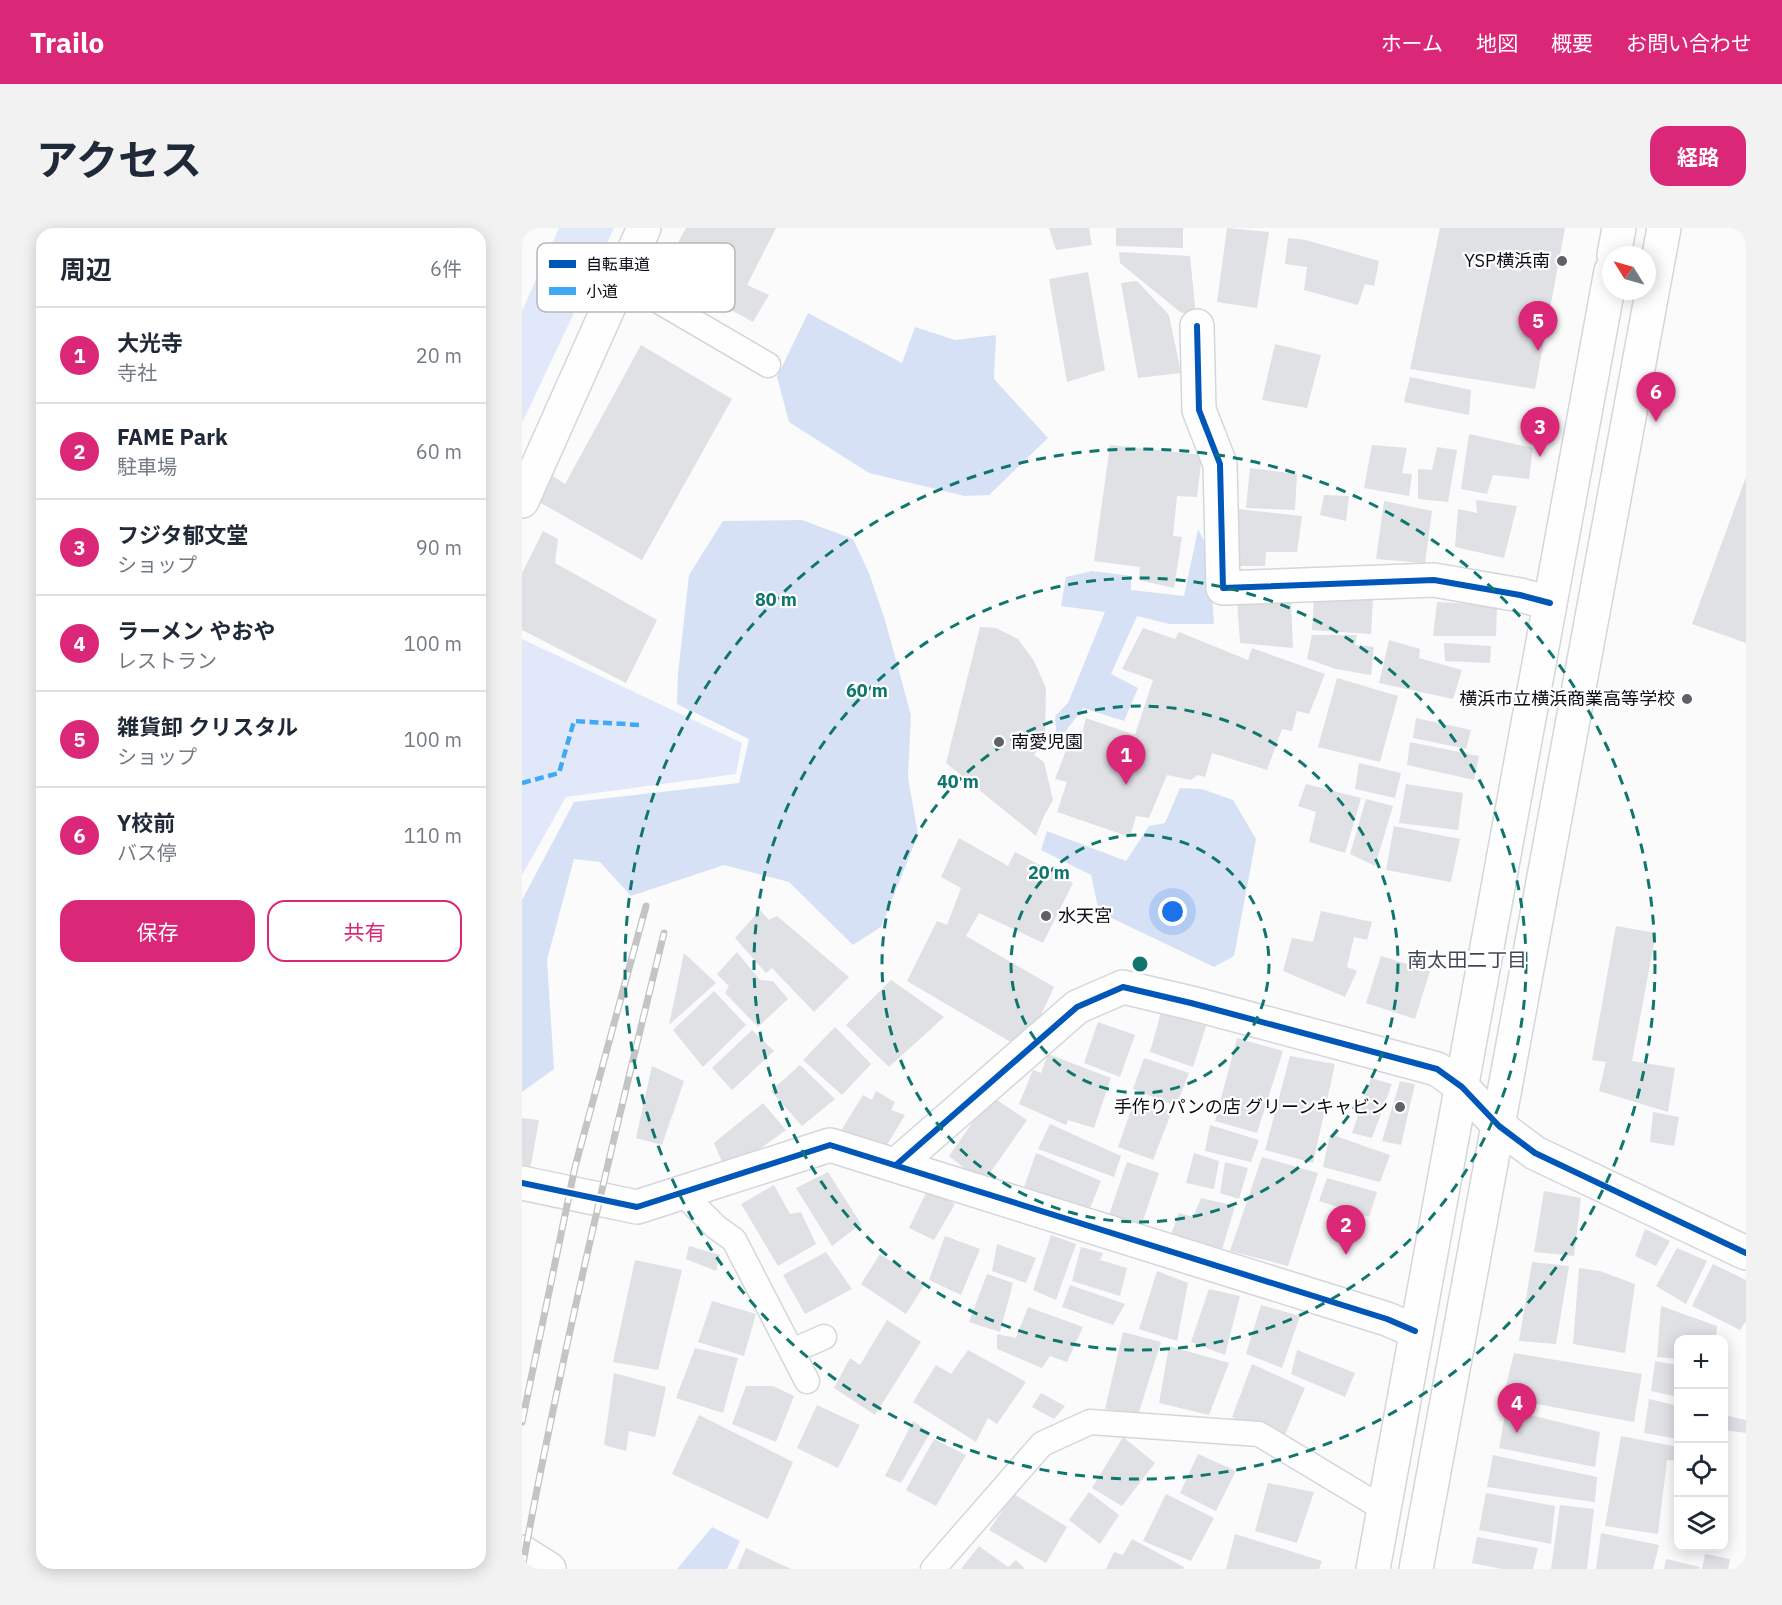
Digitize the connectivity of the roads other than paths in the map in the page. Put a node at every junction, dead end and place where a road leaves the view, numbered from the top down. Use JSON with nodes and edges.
{"nodes":[{"id":1,"x":644,"y":228,"type":"edge"},
{"id":2,"x":1619,"y":228,"type":"edge"},
{"id":3,"x":1664,"y":228,"type":"edge"},
{"id":4,"x":637,"y":243,"type":"edge"},
{"id":5,"x":1616,"y":246,"type":"edge"},
{"id":6,"x":1606,"y":300,"type":"edge"},
{"id":7,"x":606,"y":312,"type":"edge"},
{"id":8,"x":677,"y":312,"type":"edge"},
{"id":9,"x":1197,"y":326,"type":"dead end"},
{"id":10,"x":768,"y":365,"type":"dead end"},
{"id":11,"x":522,"y":501,"type":"edge"},
{"id":12,"x":1550,"y":603,"type":"junction"},
{"id":13,"x":1462,"y":1087,"type":"junction"},
{"id":14,"x":1499,"y":1126,"type":"junction"},
{"id":15,"x":896,"y":1165,"type":"junction"},
{"id":16,"x":522,"y":1183,"type":"edge"},
{"id":17,"x":682,"y":1193,"type":"junction"},
{"id":18,"x":1746,"y":1253,"type":"edge"},
{"id":19,"x":1415,"y":1331,"type":"junction"},
{"id":20,"x":824,"y":1337,"type":"dead end"},
{"id":21,"x":792,"y":1351,"type":"junction"},
{"id":22,"x":807,"y":1381,"type":"dead end"},
{"id":23,"x":1384,"y":1509,"type":"junction"},
{"id":24,"x":522,"y":1552,"type":"edge"},
{"id":25,"x":549,"y":1569,"type":"edge"},
{"id":26,"x":933,"y":1569,"type":"edge"},
{"id":27,"x":1373,"y":1569,"type":"edge"},
{"id":28,"x":1416,"y":1569,"type":"edge"}],
"edges":[{"from":1,"to":4,"type":"street"},
{"from":2,"to":5,"type":"street"},
{"from":3,"to":14,"type":"street"},
{"from":6,"to":12,"type":"street"},
{"from":7,"to":11,"type":"street"},
{"from":8,"to":10,"type":"lane"},
{"from":9,"to":12,"type":"street"},
{"from":12,"to":13,"type":"street"},
{"from":13,"to":14,"type":"street"},
{"from":13,"to":15,"type":"street"},
{"from":13,"to":19,"type":"street"},
{"from":14,"to":18,"type":"street"},
{"from":14,"to":28,"type":"street"},
{"from":15,"to":17,"type":"street"},
{"from":15,"to":19,"type":"street"},
{"from":16,"to":17,"type":"street"},
{"from":17,"to":21,"type":"lane"},
{"from":19,"to":23,"type":"street"},
{"from":20,"to":21,"type":"lane"},
{"from":21,"to":22,"type":"lane"},
{"from":23,"to":26,"type":"lane"},
{"from":23,"to":27,"type":"street"},
{"from":24,"to":25,"type":"street"}]}
